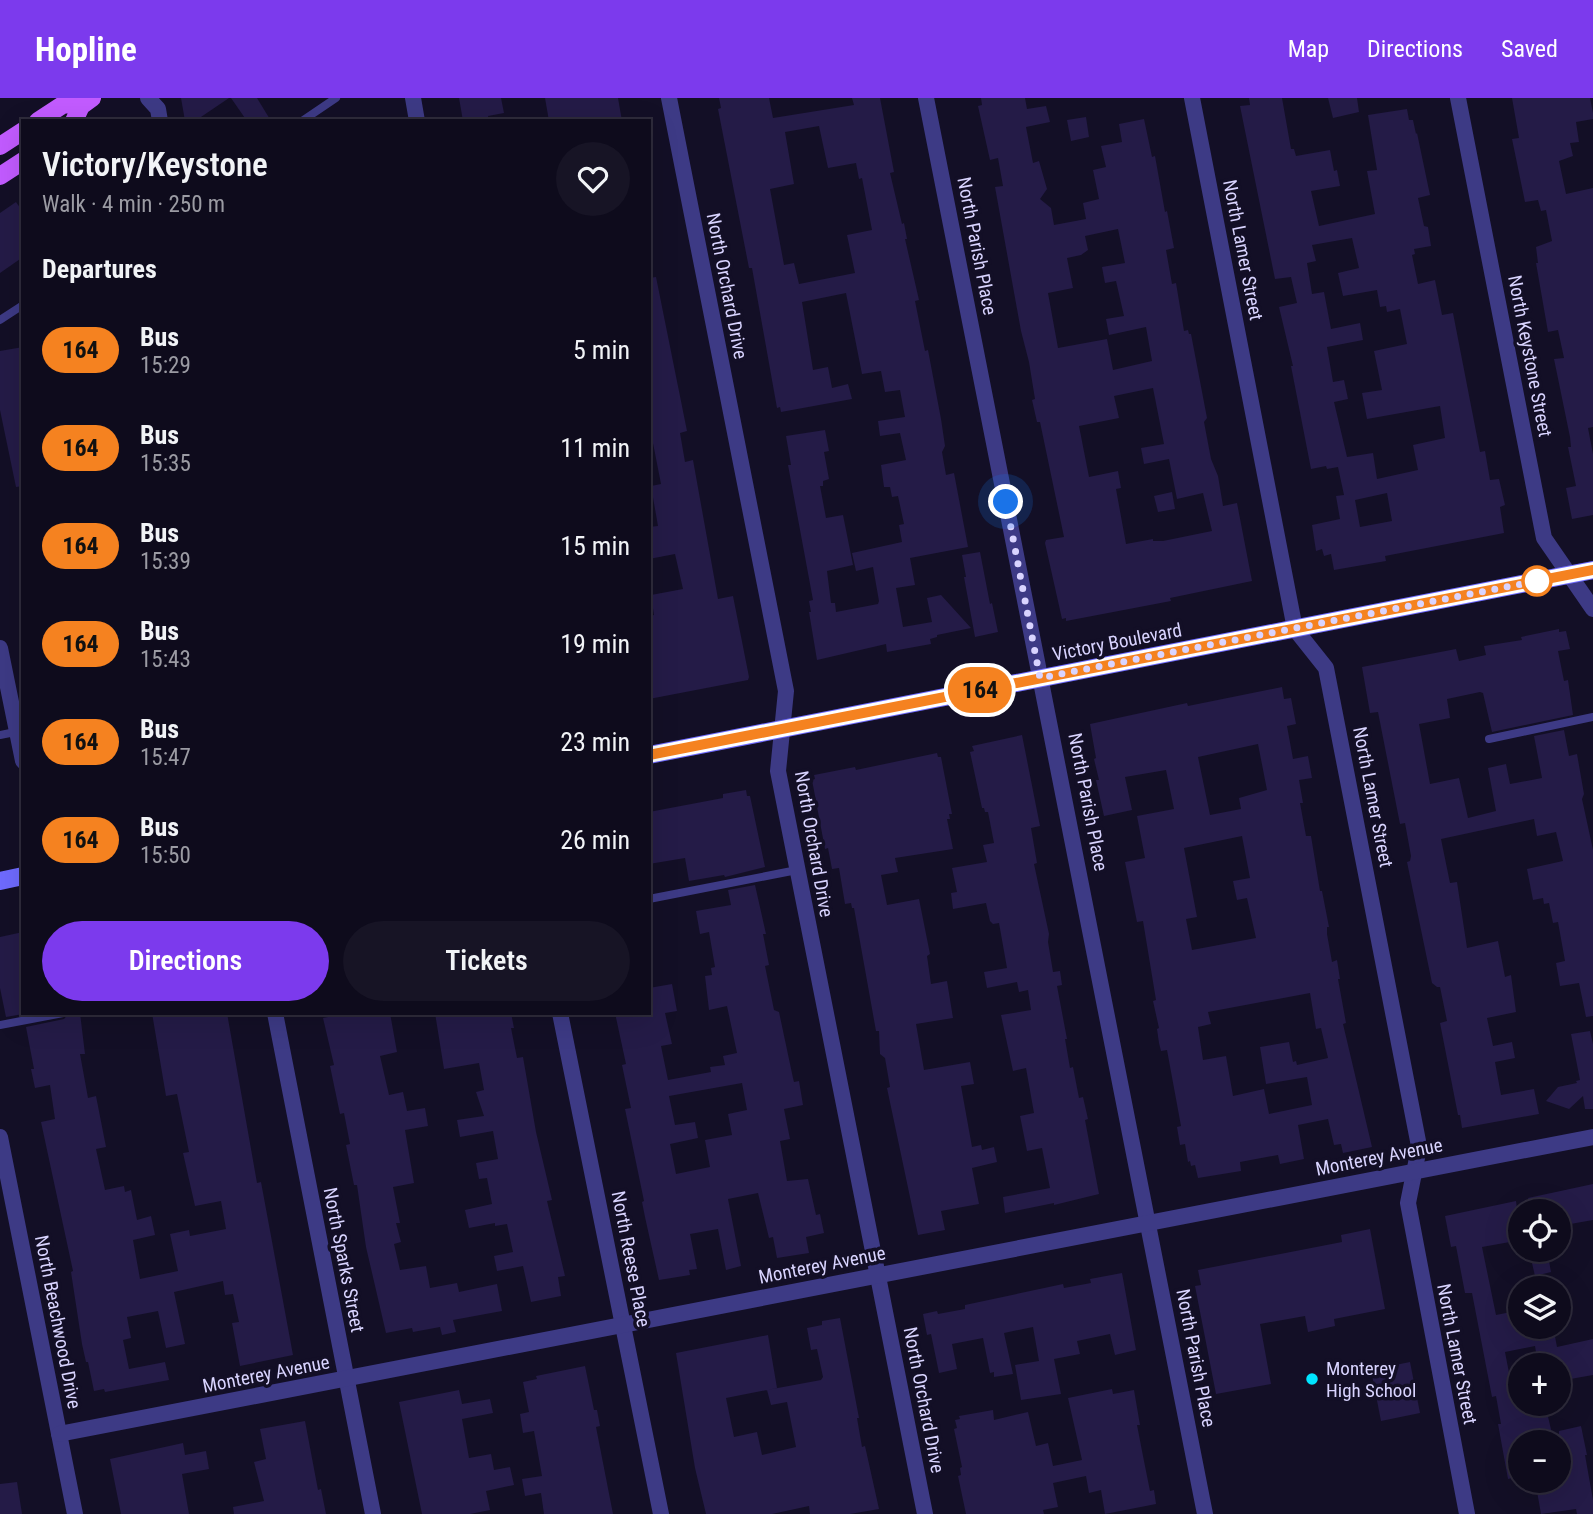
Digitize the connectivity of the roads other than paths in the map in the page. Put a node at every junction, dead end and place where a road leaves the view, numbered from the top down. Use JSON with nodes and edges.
{"nodes":[{"id":1,"x":148,"y":98,"type":"edge"},
{"id":2,"x":336,"y":98,"type":"edge"},
{"id":3,"x":412,"y":98,"type":"edge"},
{"id":4,"x":669,"y":98,"type":"edge"},
{"id":5,"x":926,"y":98,"type":"edge"},
{"id":6,"x":1192,"y":98,"type":"edge"},
{"id":7,"x":1458,"y":98,"type":"edge"},
{"id":8,"x":82,"y":108,"type":"edge"},
{"id":9,"x":41,"y":119,"type":"edge"},
{"id":10,"x":160,"y":119,"type":"edge"},
{"id":11,"x":305,"y":119,"type":"edge"},
{"id":12,"x":417,"y":119,"type":"edge"},
{"id":13,"x":21,"y":132,"type":"edge"},
{"id":14,"x":0,"y":146,"type":"edge"},
{"id":15,"x":21,"y":162,"type":"edge"},
{"id":16,"x":0,"y":176,"type":"edge"},
{"id":17,"x":21,"y":306,"type":"edge"},
{"id":18,"x":0,"y":320,"type":"edge"},
{"id":19,"x":1593,"y":570,"type":"edge"},
{"id":20,"x":1568,"y":575,"type":"junction"},
{"id":21,"x":1593,"y":609,"type":"edge"},
{"id":22,"x":1295,"y":629,"type":"junction"},
{"id":23,"x":0,"y":648,"type":"edge"},
{"id":24,"x":1040,"y":678,"type":"junction"},
{"id":25,"x":1593,"y":718,"type":"edge"},
{"id":26,"x":782,"y":729,"type":"junction"},
{"id":27,"x":20,"y":731,"type":"edge"},
{"id":28,"x":0,"y":735,"type":"edge"},
{"id":29,"x":1489,"y":738,"type":"dead end"},
{"id":30,"x":651,"y":755,"type":"edge"},
{"id":31,"x":797,"y":870,"type":"junction"},
{"id":32,"x":21,"y":876,"type":"edge"},
{"id":33,"x":0,"y":881,"type":"edge"},
{"id":34,"x":651,"y":899,"type":"edge"},
{"id":35,"x":52,"y":1015,"type":"edge"},
{"id":36,"x":275,"y":1015,"type":"edge"},
{"id":37,"x":560,"y":1015,"type":"edge"},
{"id":38,"x":0,"y":1025,"type":"edge"},
{"id":39,"x":1593,"y":1137,"type":"edge"},
{"id":40,"x":0,"y":1138,"type":"edge"},
{"id":41,"x":1413,"y":1171,"type":"junction"},
{"id":42,"x":1149,"y":1223,"type":"junction"},
{"id":43,"x":878,"y":1275,"type":"junction"},
{"id":44,"x":623,"y":1325,"type":"junction"},
{"id":45,"x":347,"y":1380,"type":"junction"},
{"id":46,"x":59,"y":1434,"type":"junction"},
{"id":47,"x":75,"y":1514,"type":"edge"},
{"id":48,"x":373,"y":1514,"type":"edge"},
{"id":49,"x":661,"y":1514,"type":"edge"},
{"id":50,"x":925,"y":1514,"type":"edge"},
{"id":51,"x":1205,"y":1514,"type":"edge"},
{"id":52,"x":1467,"y":1514,"type":"edge"}],
"edges":[{"from":1,"to":10,"type":"street"},
{"from":2,"to":11,"type":"lane"},
{"from":3,"to":12,"type":"street"},
{"from":4,"to":26,"type":"street","name":"North Orchard Drive"},
{"from":5,"to":24,"type":"street","name":"North Parish Place"},
{"from":6,"to":22,"type":"street","name":"North Lamer Street"},
{"from":7,"to":20,"type":"street","name":"North Keystone Street"},
{"from":8,"to":9,"type":"main road"},
{"from":13,"to":14,"type":"main road"},
{"from":15,"to":16,"type":"main road"},
{"from":17,"to":18,"type":"lane"},
{"from":19,"to":20,"type":"main road","name":"Victory Boulevard"},
{"from":20,"to":21,"type":"street","name":"North Keystone Street"},
{"from":20,"to":22,"type":"main road","name":"Victory Boulevard"},
{"from":22,"to":24,"type":"main road","name":"Victory Boulevard"},
{"from":22,"to":41,"type":"street","name":"North Lamer Street"},
{"from":23,"to":27,"type":"street"},
{"from":24,"to":26,"type":"main road","name":"Victory Boulevard"},
{"from":24,"to":42,"type":"street","name":"North Parish Place"},
{"from":25,"to":29,"type":"lane"},
{"from":26,"to":30,"type":"main road","name":"Victory Boulevard"},
{"from":26,"to":31,"type":"street","name":"North Orchard Drive"},
{"from":27,"to":28,"type":"lane"},
{"from":31,"to":34,"type":"lane"},
{"from":31,"to":43,"type":"street","name":"North Orchard Drive"},
{"from":32,"to":33,"type":"main road"},
{"from":35,"to":38,"type":"lane"},
{"from":36,"to":45,"type":"street","name":"North Sparks Street"},
{"from":37,"to":44,"type":"street","name":"North Reese Place"},
{"from":39,"to":41,"type":"street","name":"Monterey Avenue"},
{"from":40,"to":46,"type":"street","name":"North Beachwood Drive"},
{"from":41,"to":42,"type":"street","name":"Monterey Avenue"},
{"from":41,"to":52,"type":"street","name":"North Lamer Street"},
{"from":42,"to":43,"type":"street","name":"Monterey Avenue"},
{"from":42,"to":51,"type":"street","name":"North Parish Place"},
{"from":43,"to":44,"type":"street","name":"Monterey Avenue"},
{"from":43,"to":50,"type":"street","name":"North Orchard Drive"},
{"from":44,"to":45,"type":"street","name":"Monterey Avenue"},
{"from":44,"to":49,"type":"street","name":"North Reese Place"},
{"from":45,"to":46,"type":"street","name":"Monterey Avenue"},
{"from":45,"to":48,"type":"street","name":"North Sparks Street"},
{"from":46,"to":47,"type":"street","name":"North Beachwood Drive"}]}
